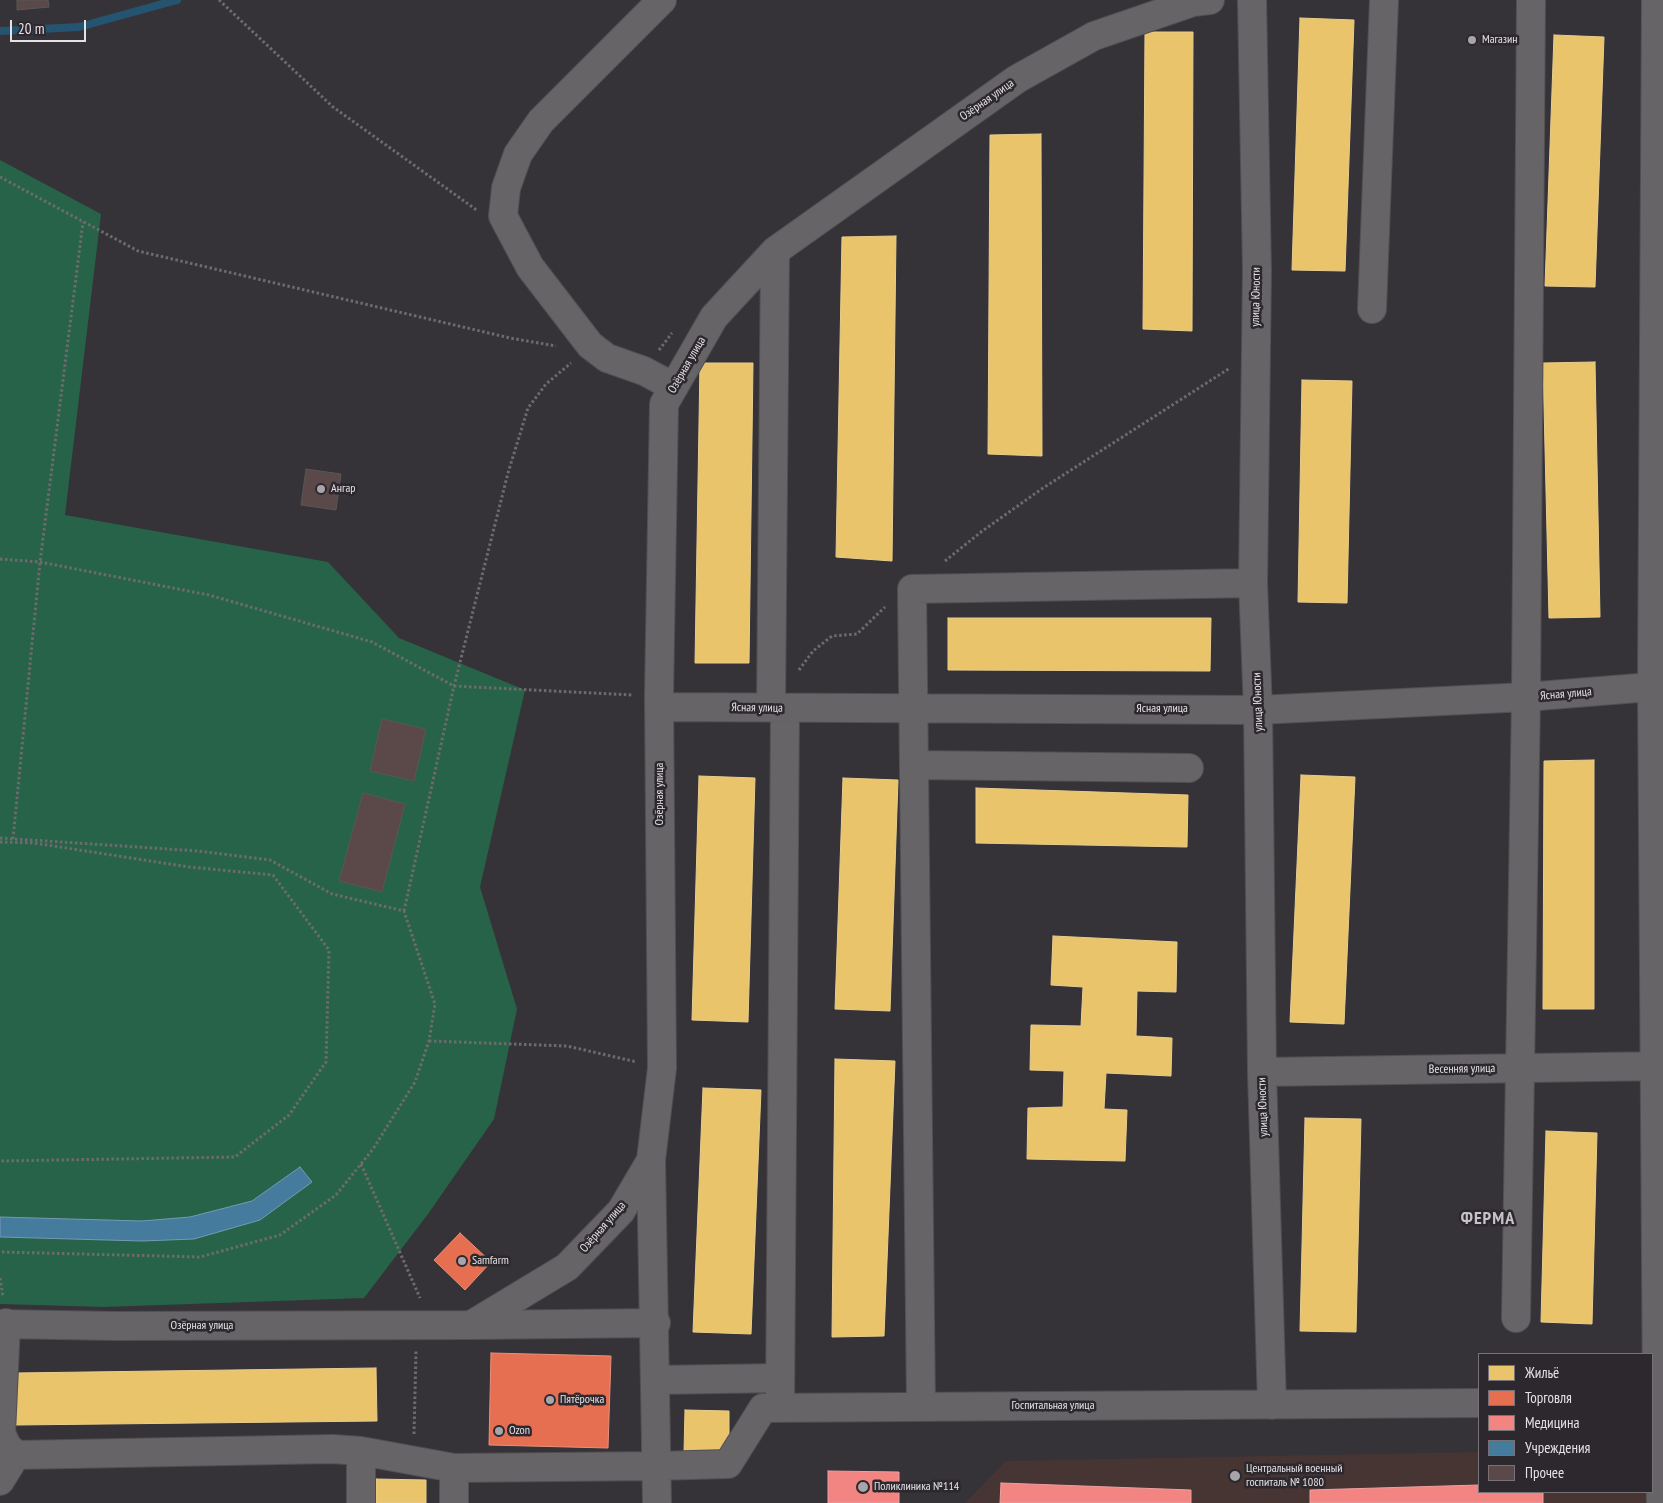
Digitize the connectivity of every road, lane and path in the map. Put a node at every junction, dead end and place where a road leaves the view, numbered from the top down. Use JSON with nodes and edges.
{"nodes":[{"id":1,"x":219,"y":0,"type":"edge"},
{"id":2,"x":662,"y":0,"type":"edge"},
{"id":3,"x":1210,"y":0,"type":"edge"},
{"id":4,"x":1252,"y":0,"type":"edge"},
{"id":5,"x":1384,"y":0,"type":"edge"},
{"id":6,"x":1531,"y":0,"type":"edge"},
{"id":7,"x":1656,"y":0,"type":"edge"},
{"id":8,"x":0,"y":177,"type":"edge"},
{"id":9,"x":479,"y":212,"type":"dead end"},
{"id":10,"x":83,"y":222,"type":"junction"},
{"id":11,"x":775,"y":251,"type":"junction"},
{"id":12,"x":1372,"y":309,"type":"dead end"},
{"id":13,"x":590,"y":345,"type":"junction"},
{"id":14,"x":557,"y":346,"type":"dead end"},
{"id":15,"x":1255,"y":352,"type":"junction"},
{"id":16,"x":674,"y":387,"type":"junction"},
{"id":17,"x":0,"y":558,"type":"edge"},
{"id":18,"x":40,"y":562,"type":"junction"},
{"id":19,"x":942,"y":563,"type":"dead end"},
{"id":20,"x":1253,"y":583,"type":"junction"},
{"id":21,"x":912,"y":589,"type":"junction"},
{"id":22,"x":454,"y":686,"type":"junction"},
{"id":23,"x":1658,"y":686,"type":"edge"},
{"id":24,"x":1526,"y":698,"type":"junction"},
{"id":25,"x":651,"y":701,"type":"junction"},
{"id":26,"x":776,"y":703,"type":"junction"},
{"id":27,"x":914,"y":708,"type":"junction"},
{"id":28,"x":1258,"y":710,"type":"junction"},
{"id":29,"x":914,"y":765,"type":"junction"},
{"id":30,"x":1189,"y":768,"type":"dead end"},
{"id":31,"x":0,"y":838,"type":"edge"},
{"id":32,"x":13,"y":838,"type":"junction"},
{"id":33,"x":0,"y":842,"type":"edge"},
{"id":34,"x":404,"y":911,"type":"junction"},
{"id":35,"x":429,"y":1041,"type":"junction"},
{"id":36,"x":1659,"y":1066,"type":"edge"},
{"id":37,"x":662,"y":1068,"type":"junction"},
{"id":38,"x":1520,"y":1068,"type":"junction"},
{"id":39,"x":1262,"y":1072,"type":"junction"},
{"id":40,"x":651,"y":1160,"type":"junction"},
{"id":41,"x":0,"y":1161,"type":"edge"},
{"id":42,"x":361,"y":1164,"type":"junction"},
{"id":43,"x":0,"y":1252,"type":"edge"},
{"id":44,"x":422,"y":1301,"type":"dead end"},
{"id":45,"x":1516,"y":1318,"type":"dead end"},
{"id":46,"x":656,"y":1322,"type":"junction"},
{"id":47,"x":3,"y":1323,"type":"edge"},
{"id":48,"x":472,"y":1324,"type":"junction"},
{"id":49,"x":416,"y":1348,"type":"dead end"},
{"id":50,"x":780,"y":1378,"type":"junction"},
{"id":51,"x":656,"y":1380,"type":"junction"},
{"id":52,"x":1655,"y":1402,"type":"edge"},
{"id":53,"x":1478,"y":1403,"type":"edge"},
{"id":54,"x":1272,"y":1405,"type":"junction"},
{"id":55,"x":780,"y":1407,"type":"junction"},
{"id":56,"x":921,"y":1408,"type":"junction"},
{"id":57,"x":361,"y":1451,"type":"junction"},
{"id":58,"x":16,"y":1454,"type":"junction"},
{"id":59,"x":414,"y":1460,"type":"junction"},
{"id":60,"x":656,"y":1466,"type":"junction"},
{"id":61,"x":454,"y":1468,"type":"junction"},
{"id":62,"x":0,"y":1481,"type":"edge"},
{"id":63,"x":361,"y":1503,"type":"edge"},
{"id":64,"x":454,"y":1503,"type":"edge"},
{"id":65,"x":657,"y":1503,"type":"edge"},
{"id":66,"x":1661,"y":1503,"type":"edge"}],
"edges":[{"from":1,"to":9,"type":"path"},
{"from":2,"to":13,"type":"street"},
{"from":3,"to":11,"type":"street","name":"Озёрная улица"},
{"from":4,"to":15,"type":"street","name":"улица Юности"},
{"from":5,"to":12,"type":"street"},
{"from":6,"to":24,"type":"street"},
{"from":7,"to":23,"type":"street"},
{"from":8,"to":10,"type":"path"},
{"from":10,"to":14,"type":"path"},
{"from":10,"to":18,"type":"path"},
{"from":11,"to":16,"type":"street","name":"Озёрная улица"},
{"from":11,"to":26,"type":"street"},
{"from":13,"to":16,"type":"street"},
{"from":13,"to":22,"type":"path"},
{"from":15,"to":19,"type":"path"},
{"from":15,"to":20,"type":"street","name":"улица Юности"},
{"from":16,"to":25,"type":"street","name":"Озёрная улица"},
{"from":17,"to":18,"type":"path"},
{"from":18,"to":22,"type":"path"},
{"from":18,"to":32,"type":"path"},
{"from":20,"to":21,"type":"street"},
{"from":20,"to":28,"type":"street","name":"улица Юности"},
{"from":21,"to":26,"type":"path"},
{"from":21,"to":27,"type":"street"},
{"from":22,"to":25,"type":"path"},
{"from":22,"to":34,"type":"path"},
{"from":23,"to":24,"type":"street","name":"Ясная улица"},
{"from":23,"to":36,"type":"street"},
{"from":24,"to":28,"type":"street","name":"Ясная улица"},
{"from":24,"to":38,"type":"street"},
{"from":25,"to":26,"type":"street","name":"Ясная улица"},
{"from":25,"to":37,"type":"street","name":"Озёрная улица"},
{"from":26,"to":27,"type":"street","name":"Ясная улица"},
{"from":26,"to":50,"type":"street"},
{"from":27,"to":28,"type":"street","name":"Ясная улица"},
{"from":27,"to":29,"type":"street"},
{"from":28,"to":39,"type":"street","name":"улица Юности"},
{"from":29,"to":30,"type":"street"},
{"from":29,"to":56,"type":"street"},
{"from":31,"to":32,"type":"path"},
{"from":32,"to":34,"type":"path"},
{"from":33,"to":41,"type":"path"},
{"from":34,"to":35,"type":"path"},
{"from":35,"to":37,"type":"path"},
{"from":35,"to":42,"type":"path"},
{"from":36,"to":38,"type":"street","name":"Весенняя улица"},
{"from":36,"to":52,"type":"street"},
{"from":37,"to":40,"type":"street","name":"Озёрная улица"},
{"from":38,"to":39,"type":"street","name":"Весенняя улица"},
{"from":38,"to":45,"type":"street"},
{"from":39,"to":54,"type":"street","name":"улица Юности"},
{"from":40,"to":46,"type":"street"},
{"from":40,"to":48,"type":"street","name":"Озёрная улица"},
{"from":42,"to":43,"type":"path"},
{"from":42,"to":44,"type":"path"},
{"from":46,"to":48,"type":"street"},
{"from":46,"to":51,"type":"street"},
{"from":47,"to":48,"type":"street","name":"Озёрная улица"},
{"from":47,"to":58,"type":"street"},
{"from":49,"to":59,"type":"path"},
{"from":50,"to":51,"type":"street"},
{"from":50,"to":55,"type":"street"},
{"from":51,"to":60,"type":"street"},
{"from":52,"to":66,"type":"street"},
{"from":53,"to":54,"type":"street","name":"Госпитальная улица"},
{"from":54,"to":56,"type":"street","name":"Госпитальная улица"},
{"from":55,"to":56,"type":"street","name":"Госпитальная улица"},
{"from":55,"to":60,"type":"street","name":"Госпитальная улица"},
{"from":57,"to":58,"type":"street"},
{"from":57,"to":59,"type":"street"},
{"from":57,"to":63,"type":"street"},
{"from":58,"to":62,"type":"street"},
{"from":59,"to":61,"type":"street"},
{"from":60,"to":61,"type":"street"},
{"from":60,"to":65,"type":"street"},
{"from":61,"to":64,"type":"street"}]}
